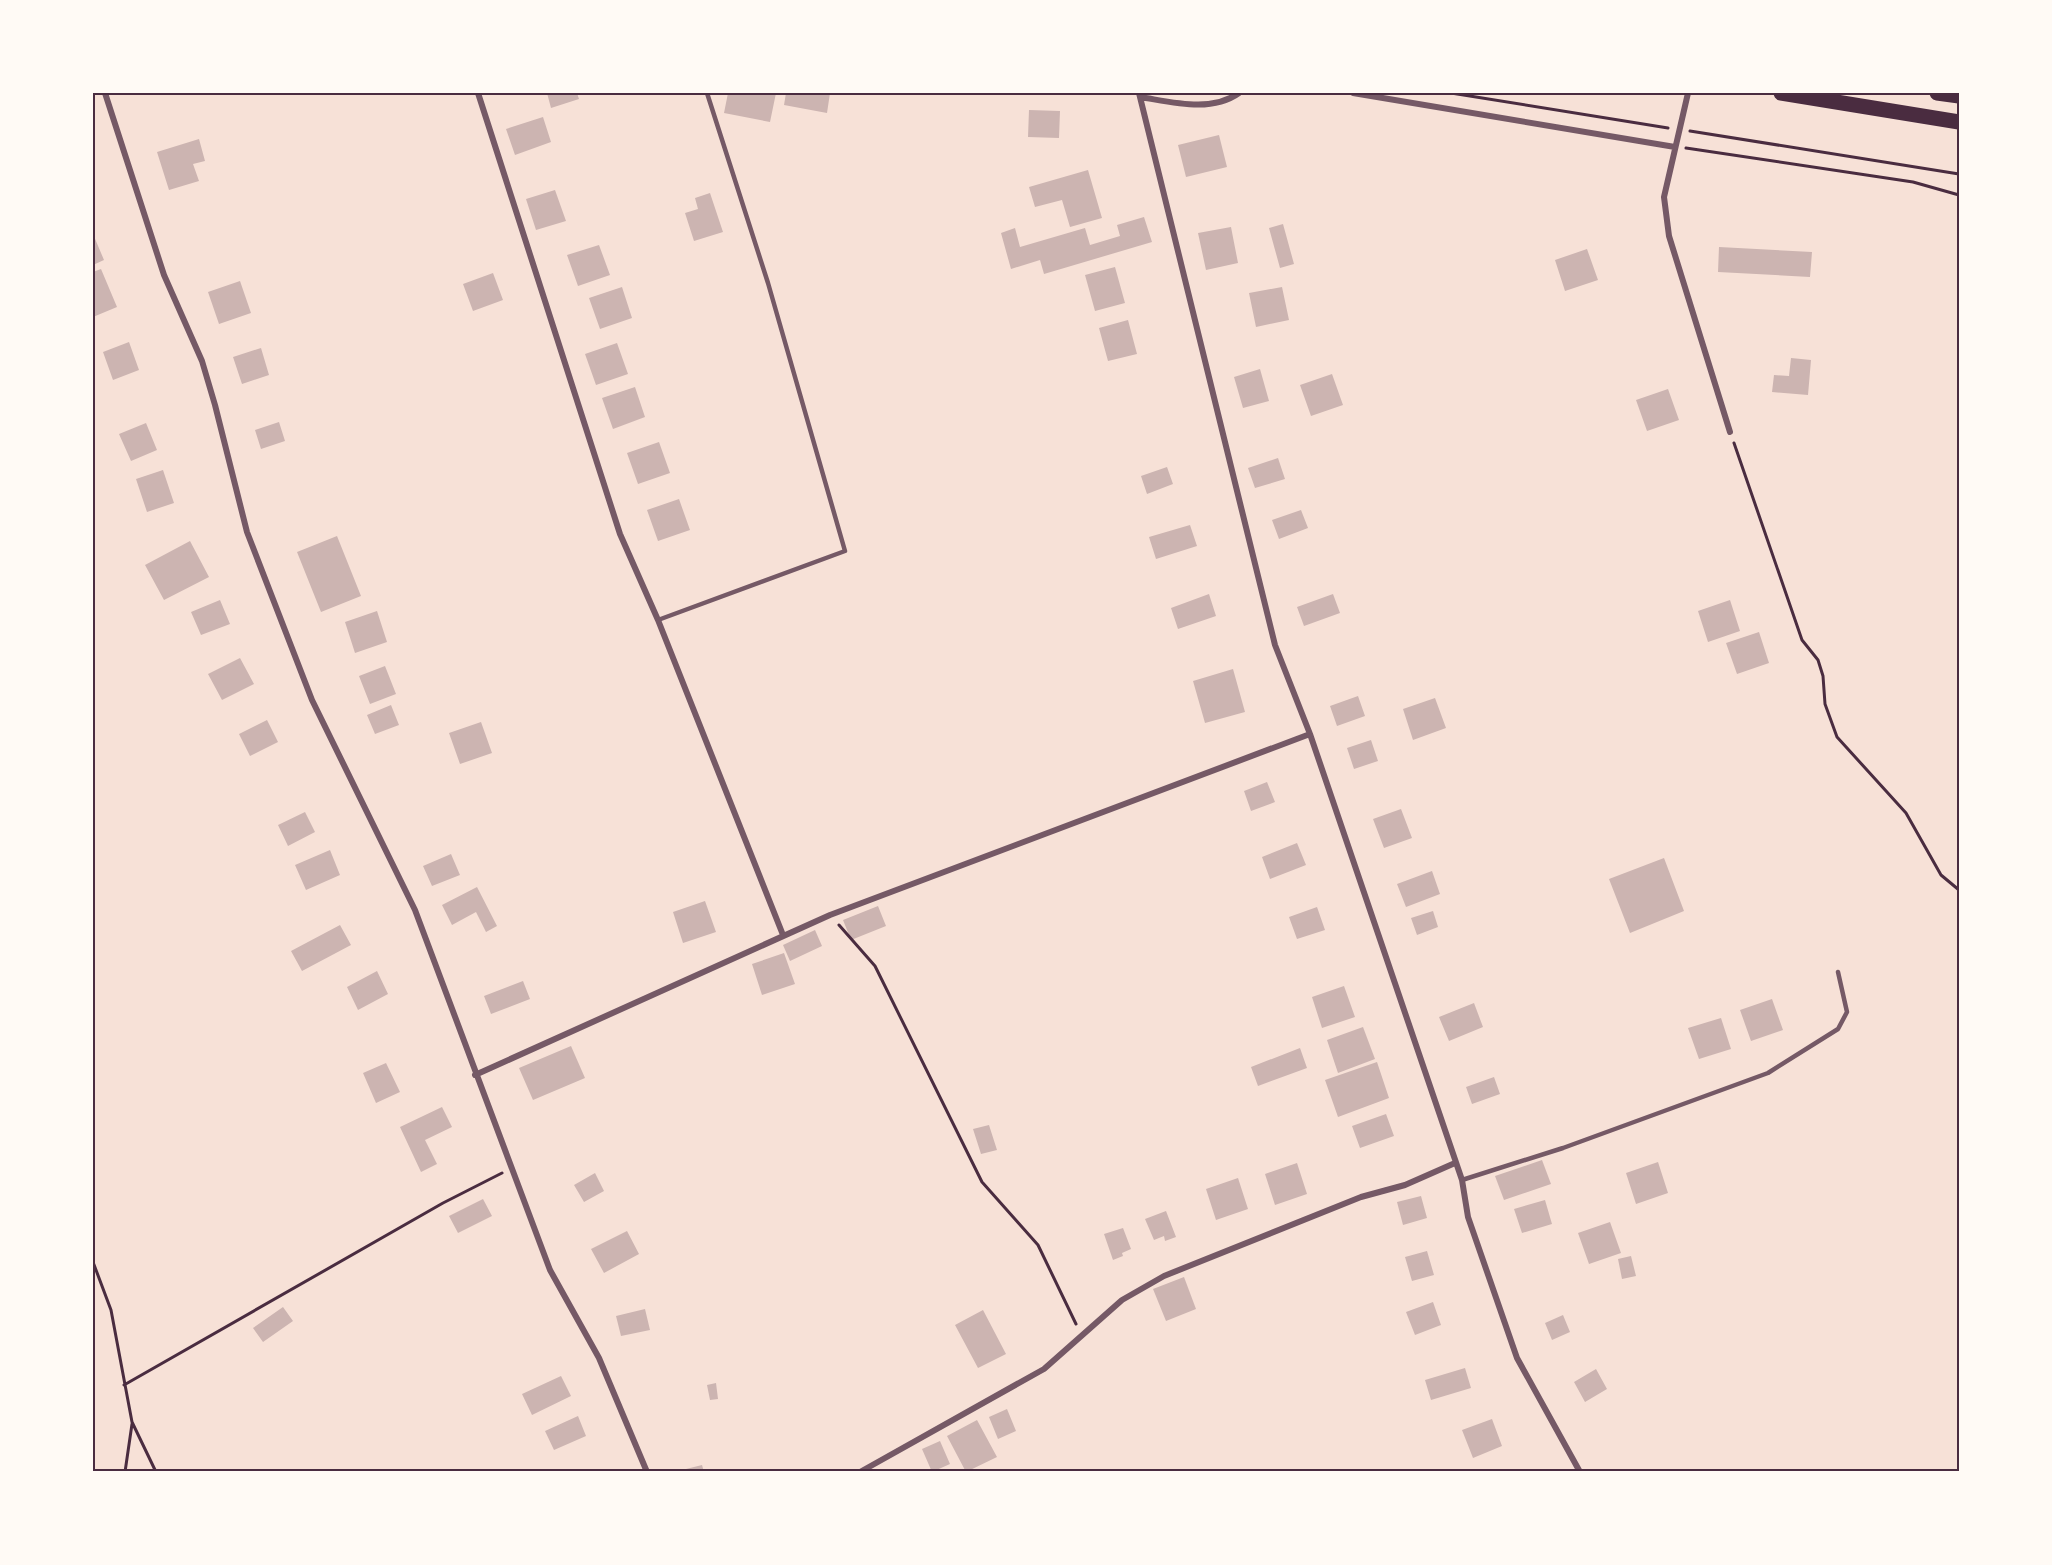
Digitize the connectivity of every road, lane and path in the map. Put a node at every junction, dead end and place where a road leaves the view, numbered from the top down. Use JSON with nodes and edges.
{"nodes":[{"id":1,"x":105,"y":93,"type":"edge"},
{"id":2,"x":478,"y":93,"type":"edge"},
{"id":3,"x":707,"y":93,"type":"edge"},
{"id":4,"x":1239,"y":93,"type":"edge"},
{"id":5,"x":1353,"y":93,"type":"edge"},
{"id":6,"x":1451,"y":93,"type":"edge"},
{"id":7,"x":1688,"y":93,"type":"edge"},
{"id":8,"x":1781,"y":93,"type":"edge"},
{"id":9,"x":1937,"y":93,"type":"edge"},
{"id":10,"x":1140,"y":95,"type":"edge"},
{"id":11,"x":1959,"y":96,"type":"edge"},
{"id":12,"x":1959,"y":122,"type":"edge"},
{"id":13,"x":1676,"y":129,"type":"dead end"},
{"id":14,"x":1687,"y":131,"type":"dead end"},
{"id":15,"x":1675,"y":147,"type":"junction"},
{"id":16,"x":1959,"y":174,"type":"edge"},
{"id":17,"x":1959,"y":195,"type":"edge"},
{"id":18,"x":1730,"y":432,"type":"joint"},
{"id":19,"x":658,"y":620,"type":"junction"},
{"id":20,"x":1310,"y":734,"type":"junction"},
{"id":21,"x":1959,"y":890,"type":"edge"},
{"id":22,"x":830,"y":915,"type":"junction"},
{"id":23,"x":783,"y":935,"type":"junction"},
{"id":24,"x":1838,"y":972,"type":"dead end"},
{"id":25,"x":475,"y":1075,"type":"junction"},
{"id":26,"x":1455,"y":1163,"type":"junction"},
{"id":27,"x":511,"y":1168,"type":"junction"},
{"id":28,"x":1462,"y":1180,"type":"junction"},
{"id":29,"x":93,"y":1262,"type":"edge"},
{"id":30,"x":1082,"y":1335,"type":"junction"},
{"id":31,"x":124,"y":1385,"type":"junction"},
{"id":32,"x":132,"y":1422,"type":"junction"},
{"id":33,"x":125,"y":1472,"type":"edge"},
{"id":34,"x":156,"y":1472,"type":"edge"},
{"id":35,"x":647,"y":1472,"type":"edge"},
{"id":36,"x":860,"y":1472,"type":"edge"},
{"id":37,"x":1580,"y":1472,"type":"edge"}],
"edges":[{"from":1,"to":25,"type":"street"},
{"from":2,"to":19,"type":"street"},
{"from":3,"to":19,"type":"lane"},
{"from":4,"to":10,"type":"street"},
{"from":5,"to":15,"type":"street"},
{"from":6,"to":13,"type":"path"},
{"from":7,"to":15,"type":"street"},
{"from":8,"to":12,"type":"main road"},
{"from":9,"to":11,"type":"main road"},
{"from":10,"to":20,"type":"street"},
{"from":14,"to":16,"type":"path"},
{"from":15,"to":17,"type":"path"},
{"from":15,"to":18,"type":"street"},
{"from":18,"to":21,"type":"path"},
{"from":19,"to":23,"type":"street"},
{"from":20,"to":22,"type":"street"},
{"from":20,"to":26,"type":"street"},
{"from":22,"to":23,"type":"street"},
{"from":22,"to":30,"type":"path"},
{"from":23,"to":25,"type":"street"},
{"from":24,"to":28,"type":"lane"},
{"from":25,"to":27,"type":"street"},
{"from":26,"to":28,"type":"street"},
{"from":26,"to":30,"type":"street"},
{"from":27,"to":31,"type":"path"},
{"from":27,"to":35,"type":"street"},
{"from":28,"to":37,"type":"street"},
{"from":29,"to":31,"type":"path"},
{"from":30,"to":36,"type":"street"},
{"from":31,"to":32,"type":"path"},
{"from":32,"to":33,"type":"path"},
{"from":32,"to":34,"type":"path"}]}
